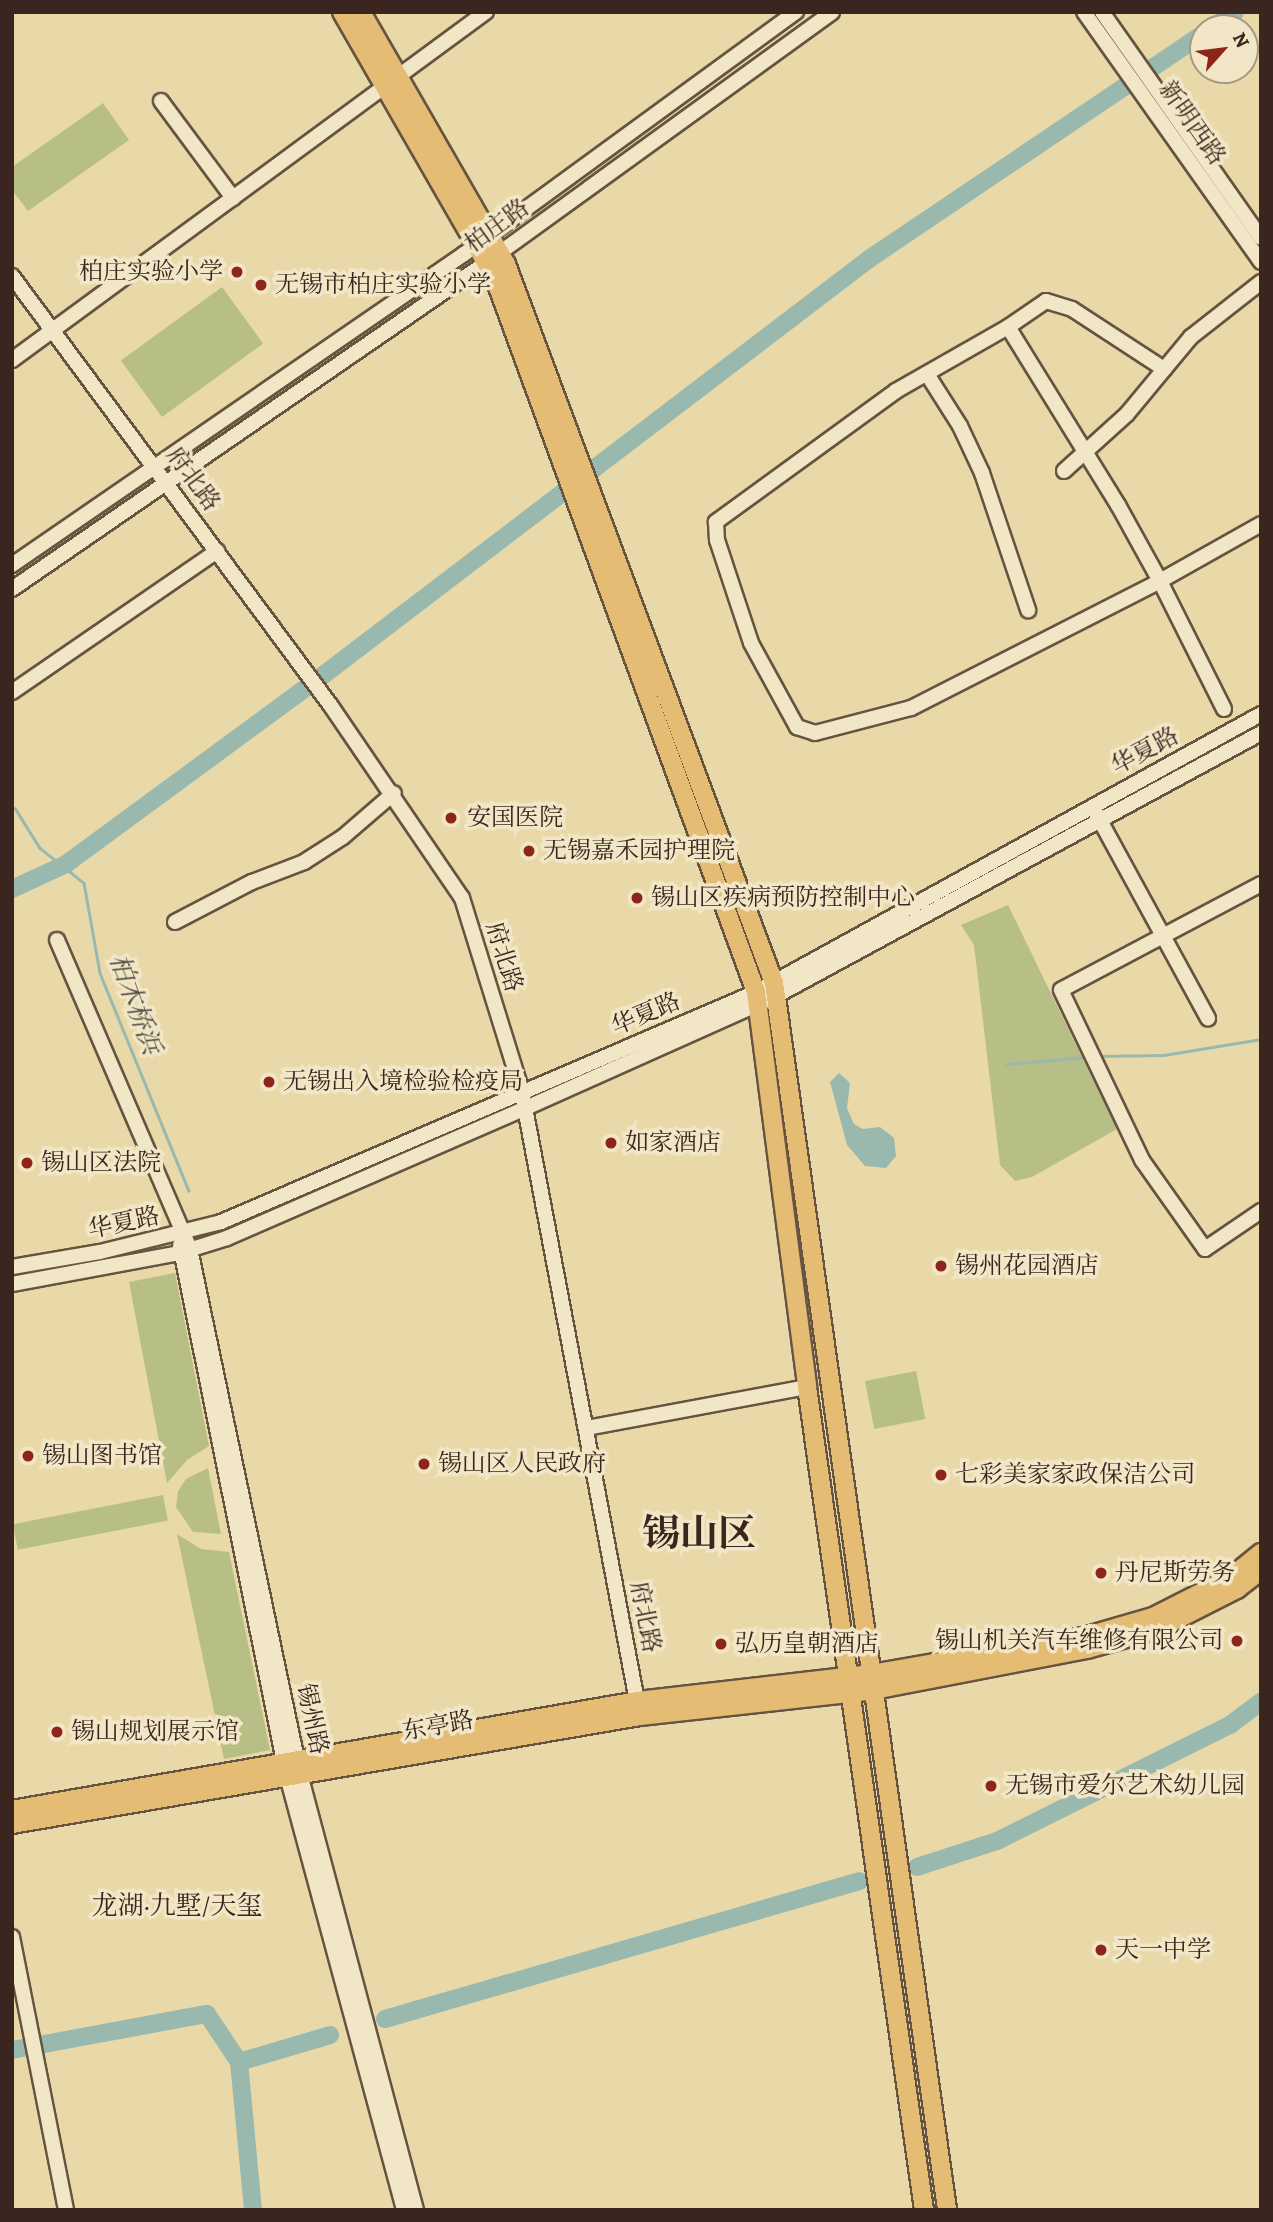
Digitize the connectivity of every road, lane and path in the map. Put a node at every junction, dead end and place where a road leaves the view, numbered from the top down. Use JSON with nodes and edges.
{"nodes":[{"id":1,"x":342,"y":12,"type":"edge"},
{"id":2,"x":361,"y":12,"type":"edge"},
{"id":3,"x":486,"y":12,"type":"edge"},
{"id":4,"x":796,"y":12,"type":"edge"},
{"id":5,"x":832,"y":12,"type":"edge"},
{"id":6,"x":1084,"y":12,"type":"edge"},
{"id":7,"x":1102,"y":12,"type":"edge"},
{"id":8,"x":393,"y":81,"type":"junction"},
{"id":9,"x":1154,"y":96,"type":"junction"},
{"id":10,"x":161,"y":101,"type":"dead end"},
{"id":11,"x":233,"y":198,"type":"junction"},
{"id":12,"x":482,"y":238,"type":"junction"},
{"id":13,"x":1261,"y":238,"type":"edge"},
{"id":14,"x":493,"y":257,"type":"junction"},
{"id":15,"x":1261,"y":262,"type":"edge"},
{"id":16,"x":12,"y":276,"type":"edge"},
{"id":17,"x":1261,"y":282,"type":"edge"},
{"id":18,"x":1008,"y":327,"type":"junction"},
{"id":19,"x":55,"y":329,"type":"junction"},
{"id":20,"x":12,"y":360,"type":"edge"},
{"id":21,"x":1164,"y":369,"type":"junction"},
{"id":22,"x":927,"y":374,"type":"junction"},
{"id":23,"x":1085,"y":452,"type":"junction"},
{"id":24,"x":155,"y":465,"type":"junction"},
{"id":25,"x":1065,"y":471,"type":"dead end"},
{"id":26,"x":166,"y":481,"type":"junction"},
{"id":27,"x":590,"y":505,"type":"junction"},
{"id":28,"x":1261,"y":524,"type":"edge"},
{"id":29,"x":217,"y":551,"type":"junction"},
{"id":30,"x":12,"y":565,"type":"edge"},
{"id":31,"x":1160,"y":582,"type":"junction"},
{"id":32,"x":12,"y":589,"type":"edge"},
{"id":33,"x":1028,"y":610,"type":"dead end"},
{"id":34,"x":12,"y":692,"type":"edge"},
{"id":35,"x":1224,"y":709,"type":"dead end"},
{"id":36,"x":1261,"y":714,"type":"edge"},
{"id":37,"x":1261,"y":733,"type":"edge"},
{"id":38,"x":394,"y":793,"type":"junction"},
{"id":39,"x":1092,"y":805,"type":"junction"},
{"id":40,"x":1100,"y":819,"type":"junction"},
{"id":41,"x":1261,"y":884,"type":"edge"},
{"id":42,"x":175,"y":922,"type":"dead end"},
{"id":43,"x":1163,"y":936,"type":"junction"},
{"id":44,"x":57,"y":940,"type":"dead end"},
{"id":45,"x":775,"y":990,"type":"junction"},
{"id":46,"x":757,"y":998,"type":"junction"},
{"id":47,"x":1208,"y":1018,"type":"dead end"},
{"id":48,"x":522,"y":1092,"type":"junction"},
{"id":49,"x":525,"y":1108,"type":"junction"},
{"id":50,"x":1261,"y":1211,"type":"edge"},
{"id":51,"x":182,"y":1233,"type":"junction"},
{"id":52,"x":185,"y":1251,"type":"junction"},
{"id":53,"x":12,"y":1267,"type":"edge"},
{"id":54,"x":12,"y":1284,"type":"edge"},
{"id":55,"x":807,"y":1387,"type":"junction"},
{"id":56,"x":586,"y":1428,"type":"junction"},
{"id":57,"x":1261,"y":1553,"type":"edge"},
{"id":58,"x":1261,"y":1570,"type":"edge"},
{"id":59,"x":872,"y":1682,"type":"junction"},
{"id":60,"x":850,"y":1684,"type":"junction"},
{"id":61,"x":639,"y":1709,"type":"junction"},
{"id":62,"x":292,"y":1768,"type":"junction"},
{"id":63,"x":12,"y":1810,"type":"edge"},
{"id":64,"x":12,"y":1824,"type":"edge"},
{"id":65,"x":12,"y":1937,"type":"edge"},
{"id":66,"x":66,"y":2210,"type":"edge"},
{"id":67,"x":404,"y":2210,"type":"edge"},
{"id":68,"x":416,"y":2210,"type":"edge"},
{"id":69,"x":924,"y":2210,"type":"edge"},
{"id":70,"x":947,"y":2210,"type":"edge"}],
"edges":[{"from":1,"to":8,"type":"main road"},
{"from":2,"to":8,"type":"main road"},
{"from":3,"to":8,"type":"street"},
{"from":4,"to":12,"type":"street","name":"柏庄路"},
{"from":5,"to":14,"type":"street","name":"柏庄路"},
{"from":6,"to":9,"type":"street","name":"新明西路"},
{"from":7,"to":9,"type":"street","name":"新明西路"},
{"from":8,"to":11,"type":"street"},
{"from":8,"to":12,"type":"main road"},
{"from":9,"to":13,"type":"street","name":"新明西路"},
{"from":9,"to":15,"type":"street","name":"新明西路"},
{"from":10,"to":11,"type":"street"},
{"from":11,"to":19,"type":"street"},
{"from":12,"to":14,"type":"main road"},
{"from":12,"to":24,"type":"street","name":"柏庄路"},
{"from":14,"to":26,"type":"street","name":"柏庄路"},
{"from":14,"to":27,"type":"main road"},
{"from":16,"to":19,"type":"street","name":"府北路"},
{"from":17,"to":21,"type":"street"},
{"from":18,"to":21,"type":"street"},
{"from":18,"to":22,"type":"street"},
{"from":18,"to":23,"type":"street"},
{"from":19,"to":20,"type":"street"},
{"from":19,"to":24,"type":"street","name":"府北路"},
{"from":21,"to":23,"type":"street"},
{"from":22,"to":31,"type":"street"},
{"from":22,"to":33,"type":"street"},
{"from":23,"to":25,"type":"street"},
{"from":23,"to":31,"type":"street"},
{"from":24,"to":26,"type":"street","name":"府北路"},
{"from":24,"to":30,"type":"street","name":"柏庄路"},
{"from":26,"to":29,"type":"street","name":"府北路"},
{"from":26,"to":32,"type":"street","name":"柏庄路"},
{"from":27,"to":45,"type":"main road"},
{"from":27,"to":46,"type":"main road"},
{"from":28,"to":31,"type":"street"},
{"from":29,"to":34,"type":"street"},
{"from":29,"to":38,"type":"street","name":"府北路"},
{"from":31,"to":35,"type":"street"},
{"from":36,"to":39,"type":"street","name":"华夏路"},
{"from":37,"to":40,"type":"street","name":"华夏路"},
{"from":38,"to":42,"type":"street"},
{"from":38,"to":48,"type":"street","name":"府北路"},
{"from":39,"to":40,"type":"street"},
{"from":39,"to":45,"type":"street","name":"华夏路"},
{"from":40,"to":43,"type":"street"},
{"from":40,"to":45,"type":"street","name":"华夏路"},
{"from":41,"to":43,"type":"street"},
{"from":43,"to":47,"type":"street"},
{"from":43,"to":50,"type":"street"},
{"from":44,"to":51,"type":"street","name":"锡州路"},
{"from":45,"to":46,"type":"street","name":"华夏路"},
{"from":45,"to":59,"type":"main road"},
{"from":46,"to":48,"type":"street","name":"华夏路"},
{"from":46,"to":49,"type":"street","name":"华夏路"},
{"from":46,"to":55,"type":"main road"},
{"from":48,"to":49,"type":"street","name":"府北路"},
{"from":48,"to":51,"type":"street","name":"华夏路"},
{"from":49,"to":52,"type":"street","name":"华夏路"},
{"from":49,"to":56,"type":"street","name":"府北路"},
{"from":51,"to":52,"type":"street","name":"锡州路"},
{"from":51,"to":53,"type":"street","name":"华夏路"},
{"from":52,"to":54,"type":"street","name":"华夏路"},
{"from":52,"to":62,"type":"street","name":"锡州路"},
{"from":55,"to":56,"type":"street"},
{"from":55,"to":60,"type":"main road"},
{"from":56,"to":61,"type":"street","name":"府北路"},
{"from":57,"to":59,"type":"main road"},
{"from":58,"to":59,"type":"main road"},
{"from":59,"to":60,"type":"main road","name":"东亭路"},
{"from":59,"to":70,"type":"main road"},
{"from":60,"to":61,"type":"main road","name":"东亭路"},
{"from":60,"to":69,"type":"main road"},
{"from":61,"to":62,"type":"main road","name":"东亭路"},
{"from":62,"to":63,"type":"main road","name":"东亭路"},
{"from":62,"to":64,"type":"main road","name":"东亭路"},
{"from":62,"to":67,"type":"street","name":"锡州路"},
{"from":62,"to":68,"type":"street","name":"锡州路"},
{"from":65,"to":66,"type":"street"}]}
